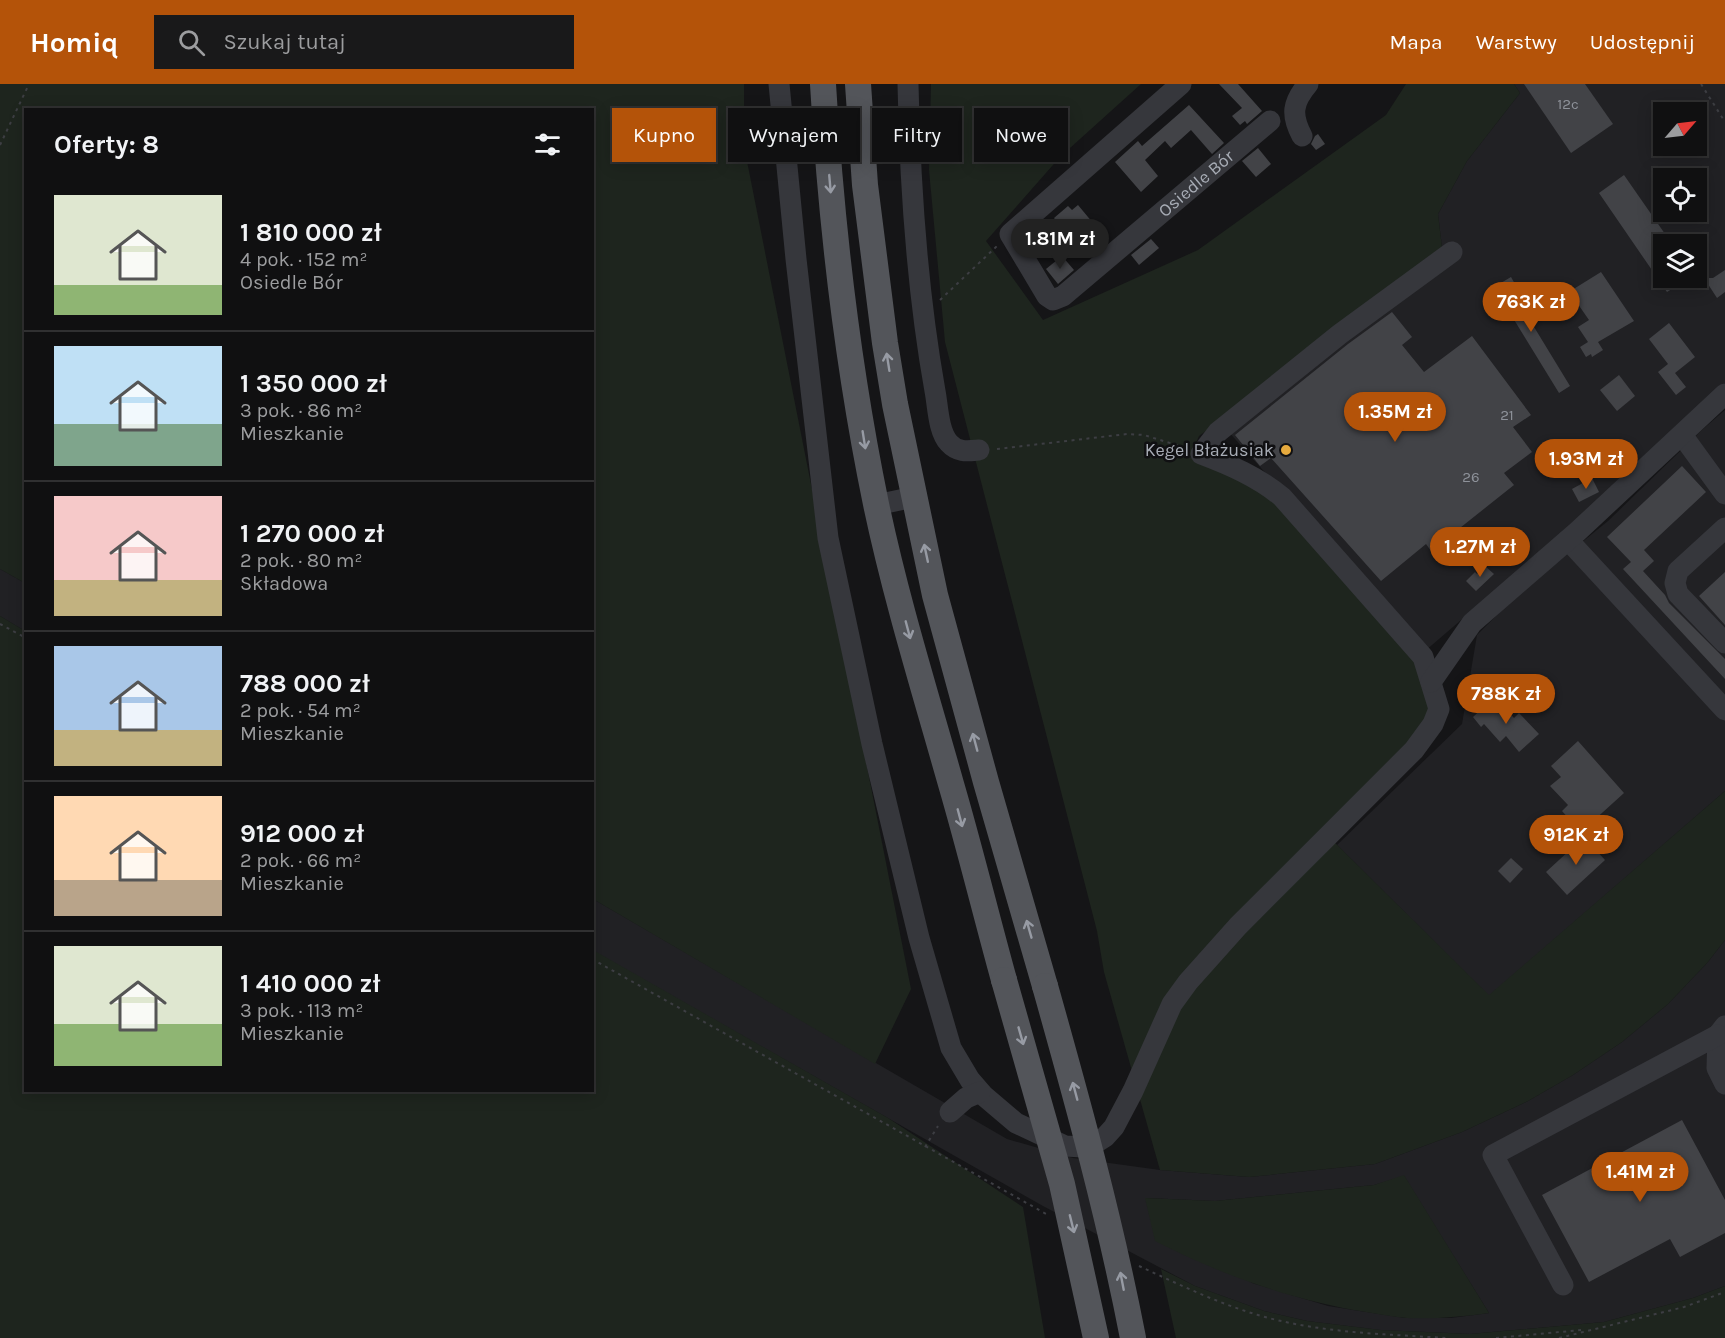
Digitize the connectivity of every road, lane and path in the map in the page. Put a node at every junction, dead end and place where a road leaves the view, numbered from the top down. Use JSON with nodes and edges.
{"nodes":[{"id":1,"x":29,"y":84,"type":"edge"},
{"id":2,"x":779,"y":84,"type":"edge"},
{"id":3,"x":823,"y":84,"type":"edge"},
{"id":4,"x":858,"y":84,"type":"edge"},
{"id":5,"x":908,"y":84,"type":"edge"},
{"id":6,"x":1181,"y":84,"type":"edge"},
{"id":7,"x":1308,"y":84,"type":"edge"},
{"id":8,"x":1701,"y":84,"type":"edge"},
{"id":9,"x":1270,"y":122,"type":"dead end"},
{"id":10,"x":1725,"y":122,"type":"edge"},
{"id":11,"x":1302,"y":136,"type":"dead end"},
{"id":12,"x":0,"y":145,"type":"edge"},
{"id":13,"x":1010,"y":234,"type":"junction"},
{"id":14,"x":1452,"y":252,"type":"dead end"},
{"id":15,"x":925,"y":318,"type":"junction"},
{"id":16,"x":1725,"y":394,"type":"edge"},
{"id":17,"x":1682,"y":435,"type":"junction"},
{"id":18,"x":979,"y":450,"type":"joint"},
{"id":19,"x":1201,"y":454,"type":"junction"},
{"id":20,"x":1725,"y":494,"type":"edge"},
{"id":21,"x":914,"y":497,"type":"junction"},
{"id":22,"x":876,"y":505,"type":"junction"},
{"id":23,"x":1725,"y":528,"type":"edge"},
{"id":24,"x":1573,"y":536,"type":"junction"},
{"id":25,"x":0,"y":624,"type":"edge"},
{"id":26,"x":24,"y":637,"type":"edge"},
{"id":27,"x":1725,"y":643,"type":"edge"},
{"id":28,"x":1431,"y":682,"type":"junction"},
{"id":29,"x":1725,"y":710,"type":"edge"},
{"id":30,"x":594,"y":960,"type":"edge"},
{"id":31,"x":1722,"y":1030,"type":"edge"},
{"id":32,"x":1725,"y":1084,"type":"edge"},
{"id":33,"x":980,"y":1092,"type":"junction"},
{"id":34,"x":950,"y":1112,"type":"joint"},
{"id":35,"x":925,"y":1147,"type":"junction"},
{"id":36,"x":1048,"y":1215,"type":"dead end"},
{"id":37,"x":1135,"y":1264,"type":"dead end"},
{"id":38,"x":1563,"y":1285,"type":"dead end"},
{"id":39,"x":1725,"y":1292,"type":"edge"},
{"id":40,"x":1590,"y":1329,"type":"junction"},
{"id":41,"x":1096,"y":1338,"type":"edge"},
{"id":42,"x":1133,"y":1338,"type":"edge"},
{"id":43,"x":1446,"y":1338,"type":"edge"},
{"id":44,"x":1496,"y":1338,"type":"edge"},
{"id":45,"x":1559,"y":1338,"type":"edge"}],
"edges":[{"from":1,"to":12,"type":"path"},
{"from":2,"to":33,"type":"street"},
{"from":3,"to":22,"type":"main road","one_way":true},
{"from":21,"to":4,"type":"main road","one_way":true},
{"from":5,"to":15,"type":"street"},
{"from":6,"to":13,"type":"street"},
{"from":7,"to":11,"type":"street"},
{"from":8,"to":10,"type":"path"},
{"from":9,"to":13,"type":"street","name":"Osiedle Bór"},
{"from":13,"to":15,"type":"path"},
{"from":14,"to":19,"type":"street"},
{"from":15,"to":18,"type":"street"},
{"from":16,"to":17,"type":"street"},
{"from":17,"to":20,"type":"street"},
{"from":17,"to":24,"type":"street"},
{"from":18,"to":19,"type":"path"},
{"from":19,"to":28,"type":"street"},
{"from":21,"to":22,"type":"street"},
{"from":42,"to":21,"type":"main road","one_way":true,"bridge":true},
{"from":22,"to":41,"type":"main road","one_way":true,"bridge":true},
{"from":23,"to":27,"type":"street"},
{"from":24,"to":28,"type":"street"},
{"from":24,"to":29,"type":"street"},
{"from":25,"to":26,"type":"path"},
{"from":28,"to":33,"type":"street"},
{"from":30,"to":35,"type":"path"},
{"from":31,"to":32,"type":"street"},
{"from":31,"to":38,"type":"street"},
{"from":33,"to":34,"type":"street"},
{"from":34,"to":35,"type":"path"},
{"from":35,"to":36,"type":"path"},
{"from":37,"to":43,"type":"path"},
{"from":39,"to":40,"type":"path"},
{"from":40,"to":44,"type":"path"},
{"from":40,"to":45,"type":"path"}]}
